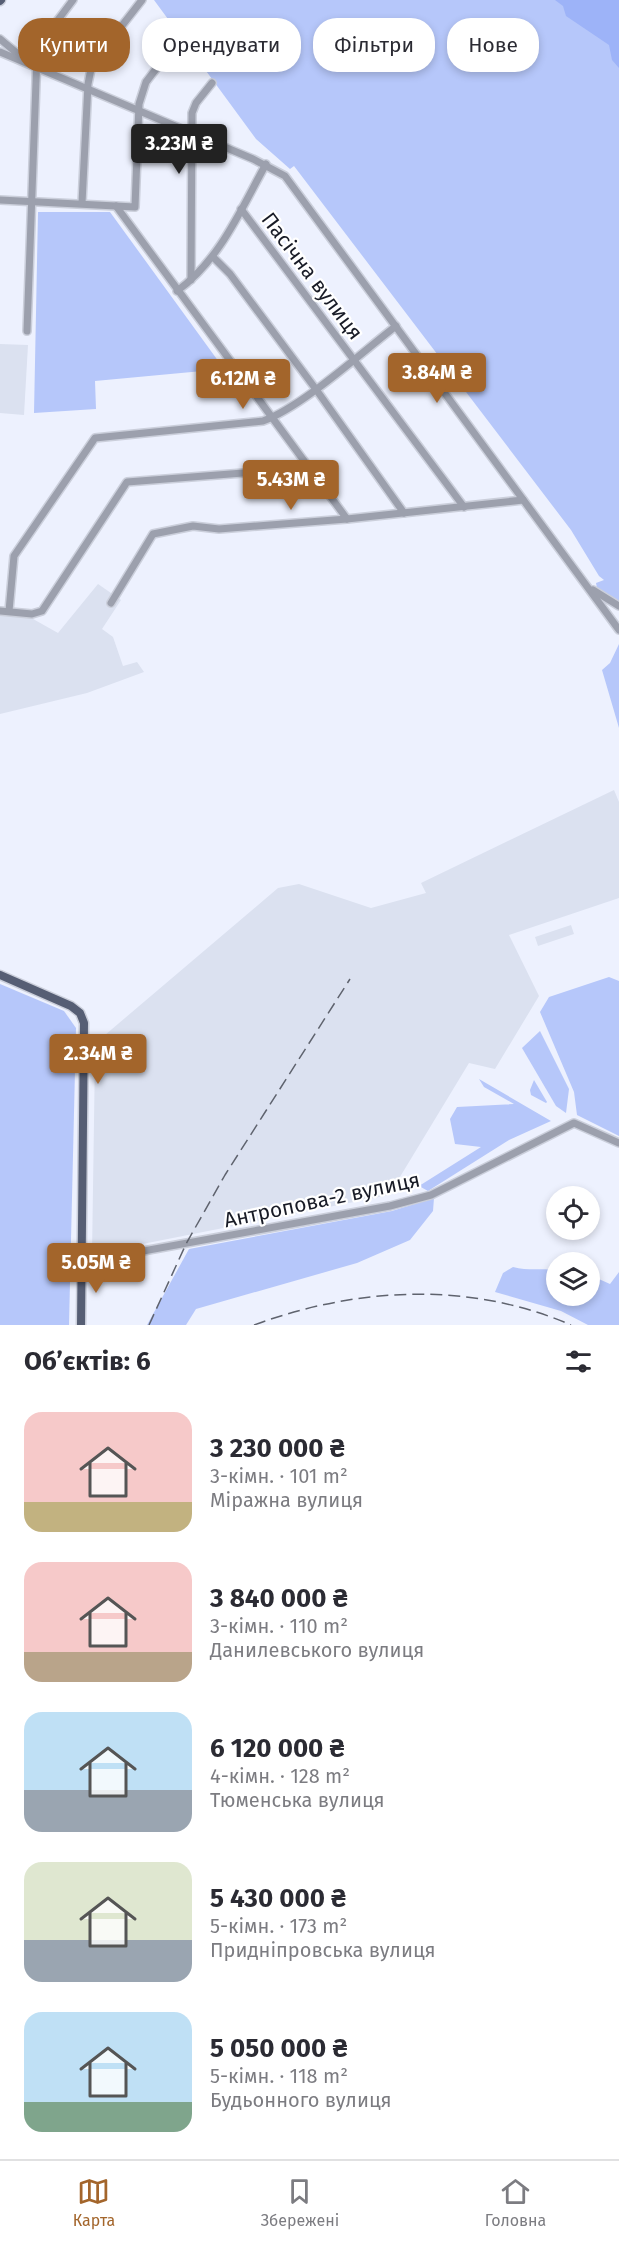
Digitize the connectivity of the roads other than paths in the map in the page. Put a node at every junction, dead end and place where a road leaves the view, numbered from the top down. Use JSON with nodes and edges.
{"nodes":[{"id":1,"x":73,"y":0,"type":"edge"},
{"id":2,"x":142,"y":0,"type":"edge"},
{"id":3,"x":59,"y":18,"type":"edge"},
{"id":4,"x":0,"y":39,"type":"edge"},
{"id":5,"x":0,"y":52,"type":"edge"},
{"id":6,"x":18,"y":54,"type":"edge"},
{"id":7,"x":18,"y":60,"type":"edge"},
{"id":8,"x":37,"y":72,"type":"edge"},
{"id":9,"x":45,"y":72,"type":"edge"},
{"id":10,"x":154,"y":72,"type":"edge"},
{"id":11,"x":212,"y":83,"type":"dead end"},
{"id":12,"x":88,"y":89,"type":"junction"},
{"id":13,"x":139,"y":110,"type":"junction"},
{"id":14,"x":191,"y":133,"type":"junction"},
{"id":15,"x":266,"y":164,"type":"junction"},
{"id":16,"x":0,"y":200,"type":"edge"},
{"id":17,"x":33,"y":201,"type":"junction"},
{"id":18,"x":82,"y":202,"type":"junction"},
{"id":19,"x":117,"y":206,"type":"junction"},
{"id":20,"x":241,"y":208,"type":"junction"},
{"id":21,"x":213,"y":257,"type":"junction"},
{"id":22,"x":191,"y":280,"type":"junction"},
{"id":23,"x":177,"y":291,"type":"junction"},
{"id":24,"x":396,"y":326,"type":"junction"},
{"id":25,"x":27,"y":331,"type":"dead end"},
{"id":26,"x":353,"y":359,"type":"junction"},
{"id":27,"x":315,"y":388,"type":"junction"},
{"id":28,"x":273,"y":417,"type":"junction"},
{"id":29,"x":308,"y":465,"type":"junction"},
{"id":30,"x":523,"y":500,"type":"junction"},
{"id":31,"x":464,"y":507,"type":"junction"},
{"id":32,"x":404,"y":513,"type":"junction"},
{"id":33,"x":347,"y":519,"type":"junction"},
{"id":34,"x":586,"y":584,"type":"junction"},
{"id":35,"x":111,"y":603,"type":"dead end"},
{"id":36,"x":619,"y":608,"type":"edge"},
{"id":37,"x":604,"y":609,"type":"junction"},
{"id":38,"x":0,"y":611,"type":"edge"},
{"id":39,"x":9,"y":611,"type":"junction"},
{"id":40,"x":616,"y":621,"type":"edge"},
{"id":41,"x":619,"y":630,"type":"edge"},
{"id":42,"x":0,"y":975,"type":"edge"},
{"id":43,"x":619,"y":1143,"type":"edge"},
{"id":44,"x":83,"y":1262,"type":"junction"},
{"id":45,"x":81,"y":1325,"type":"edge"}],
"edges":[{"from":1,"to":3,"type":"street"},
{"from":2,"to":12,"type":"street"},
{"from":4,"to":6,"type":"street"},
{"from":5,"to":7,"type":"street"},
{"from":8,"to":17,"type":"street"},
{"from":9,"to":12,"type":"street"},
{"from":10,"to":13,"type":"street"},
{"from":11,"to":14,"type":"street"},
{"from":12,"to":13,"type":"street"},
{"from":12,"to":18,"type":"street"},
{"from":13,"to":14,"type":"street"},
{"from":13,"to":19,"type":"street"},
{"from":14,"to":15,"type":"street"},
{"from":14,"to":22,"type":"street"},
{"from":15,"to":20,"type":"street"},
{"from":15,"to":24,"type":"street"},
{"from":16,"to":17,"type":"street"},
{"from":17,"to":18,"type":"street"},
{"from":17,"to":25,"type":"street"},
{"from":18,"to":19,"type":"street"},
{"from":19,"to":23,"type":"street"},
{"from":20,"to":21,"type":"street"},
{"from":20,"to":26,"type":"street","name":"Пасічна вулиця"},
{"from":21,"to":22,"type":"street"},
{"from":21,"to":27,"type":"street"},
{"from":22,"to":23,"type":"street"},
{"from":23,"to":28,"type":"street"},
{"from":24,"to":26,"type":"street"},
{"from":24,"to":30,"type":"street"},
{"from":26,"to":27,"type":"street"},
{"from":26,"to":31,"type":"street","name":"Пасічна вулиця"},
{"from":27,"to":28,"type":"street"},
{"from":27,"to":32,"type":"street"},
{"from":28,"to":29,"type":"street"},
{"from":28,"to":39,"type":"street"},
{"from":29,"to":33,"type":"street"},
{"from":29,"to":39,"type":"street"},
{"from":30,"to":31,"type":"street"},
{"from":30,"to":34,"type":"street"},
{"from":31,"to":32,"type":"street"},
{"from":32,"to":33,"type":"street"},
{"from":33,"to":35,"type":"street"},
{"from":34,"to":36,"type":"street"},
{"from":34,"to":37,"type":"street"},
{"from":36,"to":37,"type":"street"},
{"from":37,"to":40,"type":"street"},
{"from":38,"to":39,"type":"street"},
{"from":40,"to":41,"type":"street"},
{"from":42,"to":44,"type":"main road"},
{"from":43,"to":44,"type":"street","name":"Антропова-2 вулиця"},
{"from":44,"to":45,"type":"main road"}]}
